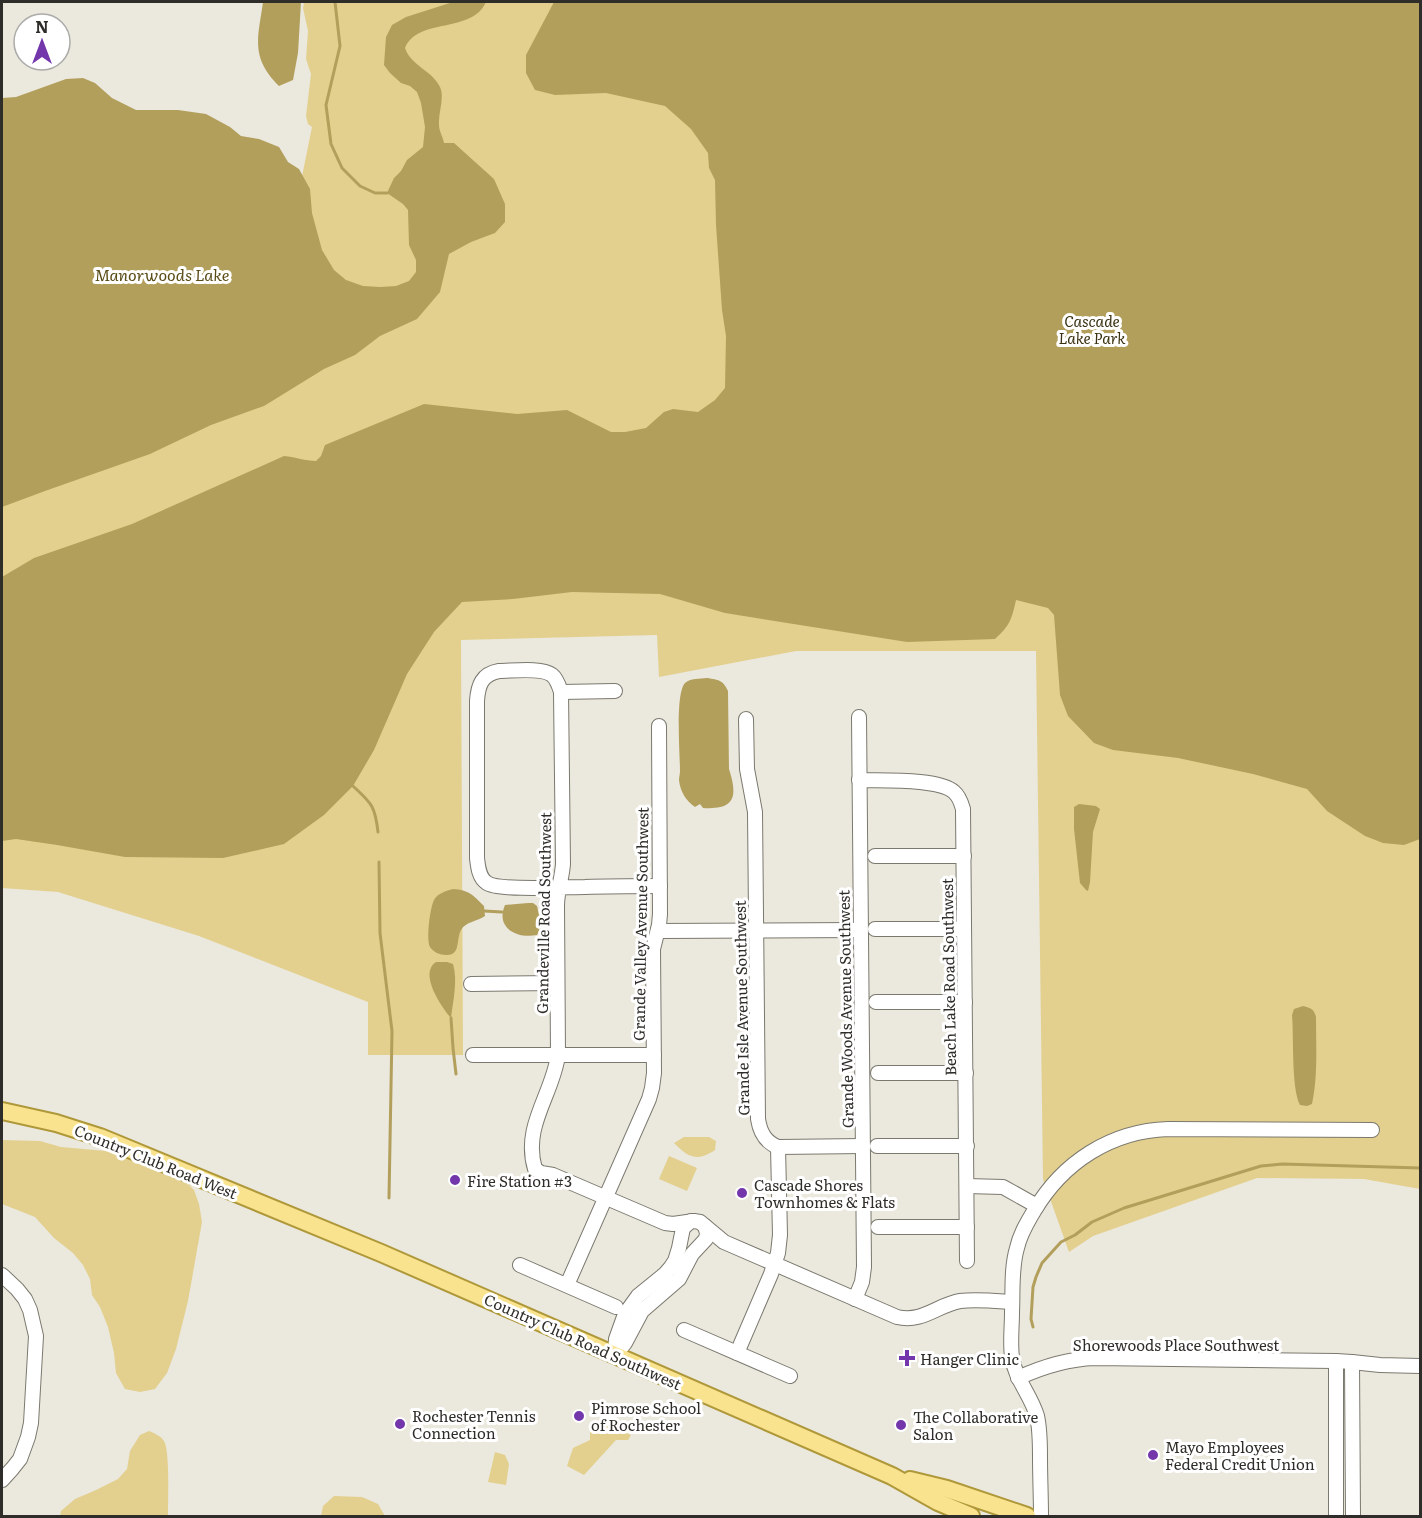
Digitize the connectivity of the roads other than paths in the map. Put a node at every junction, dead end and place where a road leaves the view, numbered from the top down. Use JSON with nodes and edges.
{"nodes":[{"id":1,"x":561,"y":692,"type":"junction"},
{"id":2,"x":615,"y":692,"type":"dead end"},
{"id":3,"x":859,"y":717,"type":"dead end"},
{"id":4,"x":746,"y":719,"type":"dead end"},
{"id":5,"x":659,"y":726,"type":"dead end"},
{"id":6,"x":859,"y":780,"type":"junction"},
{"id":7,"x":875,"y":856,"type":"dead end"},
{"id":8,"x":964,"y":856,"type":"junction"},
{"id":9,"x":660,"y":886,"type":"junction"},
{"id":10,"x":559,"y":887,"type":"junction"},
{"id":11,"x":875,"y":929,"type":"dead end"},
{"id":12,"x":964,"y":929,"type":"junction"},
{"id":13,"x":860,"y":930,"type":"junction"},
{"id":14,"x":658,"y":931,"type":"junction"},
{"id":15,"x":757,"y":931,"type":"junction"},
{"id":16,"x":557,"y":983,"type":"junction"},
{"id":17,"x":471,"y":984,"type":"dead end"},
{"id":18,"x":876,"y":1002,"type":"dead end"},
{"id":19,"x":965,"y":1002,"type":"junction"},
{"id":20,"x":473,"y":1055,"type":"dead end"},
{"id":21,"x":558,"y":1055,"type":"junction"},
{"id":22,"x":654,"y":1055,"type":"junction"},
{"id":23,"x":878,"y":1073,"type":"dead end"},
{"id":24,"x":966,"y":1073,"type":"junction"},
{"id":25,"x":2,"y":1111,"type":"edge"},
{"id":26,"x":1372,"y":1130,"type":"dead end"},
{"id":27,"x":862,"y":1146,"type":"junction"},
{"id":28,"x":877,"y":1146,"type":"dead end"},
{"id":29,"x":967,"y":1146,"type":"junction"},
{"id":30,"x":778,"y":1147,"type":"junction"},
{"id":31,"x":968,"y":1186,"type":"junction"},
{"id":32,"x":606,"y":1197,"type":"junction"},
{"id":33,"x":1037,"y":1206,"type":"junction"},
{"id":34,"x":691,"y":1221,"type":"junction"},
{"id":35,"x":306,"y":1222,"type":"joint"},
{"id":36,"x":665,"y":1223,"type":"junction"},
{"id":37,"x":705,"y":1226,"type":"junction"},
{"id":38,"x":878,"y":1227,"type":"dead end"},
{"id":39,"x":967,"y":1227,"type":"junction"},
{"id":40,"x":682,"y":1236,"type":"junction"},
{"id":41,"x":724,"y":1242,"type":"junction"},
{"id":42,"x":702,"y":1243,"type":"junction"},
{"id":43,"x":967,"y":1261,"type":"dead end"},
{"id":44,"x":775,"y":1264,"type":"junction"},
{"id":45,"x":520,"y":1265,"type":"dead end"},
{"id":46,"x":2,"y":1275,"type":"edge"},
{"id":47,"x":567,"y":1285,"type":"junction"},
{"id":48,"x":657,"y":1290,"type":"junction"},
{"id":49,"x":855,"y":1299,"type":"junction"},
{"id":50,"x":1012,"y":1302,"type":"junction"},
{"id":51,"x":616,"y":1307,"type":"dead end"},
{"id":52,"x":684,"y":1330,"type":"dead end"},
{"id":53,"x":737,"y":1353,"type":"junction"},
{"id":54,"x":615,"y":1355,"type":"junction"},
{"id":55,"x":1336,"y":1361,"type":"junction"},
{"id":56,"x":1352,"y":1362,"type":"junction"},
{"id":57,"x":1420,"y":1366,"type":"edge"},
{"id":58,"x":790,"y":1377,"type":"dead end"},
{"id":59,"x":1018,"y":1378,"type":"junction"},
{"id":60,"x":892,"y":1476,"type":"junction"},
{"id":61,"x":2,"y":1479,"type":"edge"},
{"id":62,"x":971,"y":1516,"type":"edge"},
{"id":63,"x":1027,"y":1516,"type":"edge"},
{"id":64,"x":1041,"y":1516,"type":"edge"},
{"id":65,"x":1336,"y":1516,"type":"edge"},
{"id":66,"x":1353,"y":1516,"type":"edge"}],
"edges":[{"from":1,"to":2,"type":"street"},
{"from":1,"to":10,"type":"street","name":"Grandeville Road Southwest"},
{"from":1,"to":10,"type":"street"},
{"from":3,"to":6,"type":"street","name":"Grande Woods Avenue Southwest"},
{"from":4,"to":15,"type":"street","name":"Grande Isle Avenue Southwest"},
{"from":5,"to":9,"type":"street","name":"Grande Valley Avenue Southwest"},
{"from":6,"to":8,"type":"street","name":"Beach Lake Road Southwest"},
{"from":6,"to":13,"type":"street","name":"Grande Woods Avenue Southwest"},
{"from":7,"to":8,"type":"street"},
{"from":8,"to":12,"type":"street","name":"Beach Lake Road Southwest"},
{"from":9,"to":10,"type":"street"},
{"from":9,"to":14,"type":"street","name":"Grande Valley Avenue Southwest"},
{"from":10,"to":16,"type":"street","name":"Grandeville Road Southwest"},
{"from":11,"to":12,"type":"street"},
{"from":12,"to":19,"type":"street","name":"Beach Lake Road Southwest"},
{"from":13,"to":15,"type":"street"},
{"from":13,"to":27,"type":"street","name":"Grande Woods Avenue Southwest"},
{"from":14,"to":15,"type":"street"},
{"from":14,"to":22,"type":"street","name":"Grande Valley Avenue Southwest"},
{"from":15,"to":30,"type":"street","name":"Grande Isle Avenue Southwest"},
{"from":16,"to":17,"type":"street"},
{"from":16,"to":21,"type":"street","name":"Grandeville Road Southwest"},
{"from":18,"to":19,"type":"street"},
{"from":19,"to":24,"type":"street","name":"Beach Lake Road Southwest"},
{"from":20,"to":21,"type":"street"},
{"from":21,"to":22,"type":"street"},
{"from":21,"to":32,"type":"street","name":"Grandeville Road Southwest"},
{"from":22,"to":32,"type":"street","name":"Grande Valley Avenue Southwest"},
{"from":23,"to":24,"type":"street"},
{"from":24,"to":29,"type":"street","name":"Beach Lake Road Southwest"},
{"from":25,"to":35,"type":"main road","name":"Country Club Road West"},
{"from":26,"to":33,"type":"street"},
{"from":27,"to":30,"type":"street"},
{"from":27,"to":49,"type":"street","name":"Grande Woods Avenue Southwest"},
{"from":28,"to":29,"type":"street"},
{"from":29,"to":31,"type":"street","name":"Beach Lake Road Southwest"},
{"from":30,"to":44,"type":"street"},
{"from":31,"to":33,"type":"street"},
{"from":31,"to":39,"type":"street","name":"Beach Lake Road Southwest"},
{"from":32,"to":36,"type":"street","name":"Grandeville Road Southwest"},
{"from":32,"to":47,"type":"street","name":"Grande Valley Avenue Southwest"},
{"from":33,"to":50,"type":"street"},
{"from":34,"to":36,"type":"street","name":"Grandeville Road Southwest"},
{"from":34,"to":37,"type":"street","name":"Grandeville Road Southwest"},
{"from":34,"to":40,"type":"street"},
{"from":35,"to":54,"type":"main road","name":"Country Club Road Southwest"},
{"from":36,"to":40,"type":"street","name":"Grandeville Road Southwest"},
{"from":37,"to":41,"type":"street","name":"Grandeville Road Southwest"},
{"from":37,"to":42,"type":"street"},
{"from":38,"to":39,"type":"street"},
{"from":39,"to":43,"type":"street","name":"Beach Lake Road Southwest"},
{"from":40,"to":42,"type":"street","name":"Grandeville Road Southwest"},
{"from":40,"to":48,"type":"street"},
{"from":41,"to":42,"type":"street","name":"Grandeville Road Southwest"},
{"from":41,"to":44,"type":"street","name":"Grandeville Road Southwest"},
{"from":42,"to":48,"type":"street"},
{"from":44,"to":49,"type":"street","name":"Grandeville Road Southwest"},
{"from":44,"to":53,"type":"street"},
{"from":45,"to":47,"type":"street"},
{"from":46,"to":61,"type":"street"},
{"from":47,"to":51,"type":"street"},
{"from":48,"to":54,"type":"street"},
{"from":49,"to":50,"type":"street","name":"Grandeville Road Southwest"},
{"from":50,"to":59,"type":"street"},
{"from":52,"to":53,"type":"street"},
{"from":53,"to":58,"type":"street"},
{"from":54,"to":60,"type":"main road","name":"Country Club Road Southwest"},
{"from":55,"to":56,"type":"street","name":"Shorewoods Place Southwest"},
{"from":55,"to":59,"type":"street","name":"Shorewoods Place Southwest"},
{"from":55,"to":65,"type":"street"},
{"from":56,"to":57,"type":"street","name":"Shorewoods Place Southwest"},
{"from":56,"to":66,"type":"street"},
{"from":59,"to":64,"type":"street"},
{"from":60,"to":62,"type":"main road"},
{"from":60,"to":63,"type":"main road"}]}
